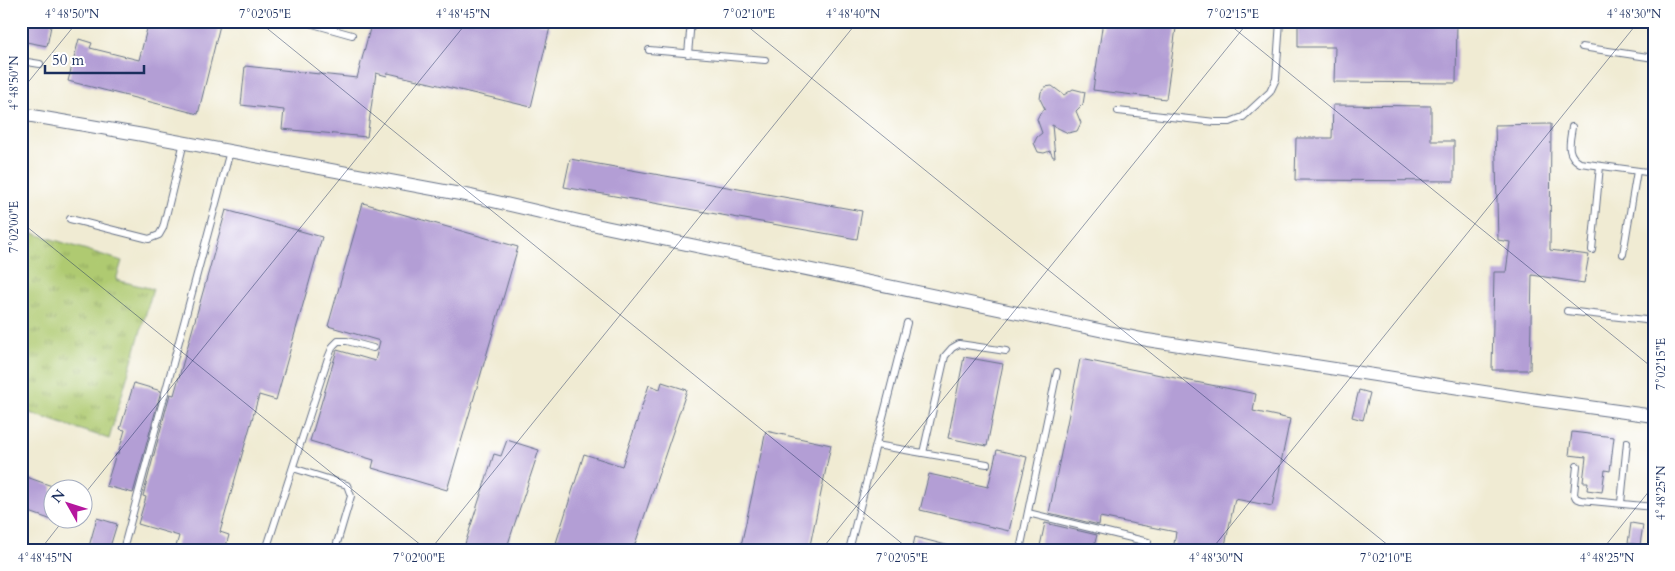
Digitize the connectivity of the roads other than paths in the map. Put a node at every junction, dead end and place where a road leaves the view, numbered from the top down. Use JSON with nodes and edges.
{"nodes":[{"id":1,"x":302,"y":21,"type":"edge"},
{"id":2,"x":691,"y":21,"type":"edge"},
{"id":3,"x":1280,"y":21,"type":"edge"},
{"id":4,"x":352,"y":35,"type":"dead end"},
{"id":5,"x":1582,"y":46,"type":"dead end"},
{"id":6,"x":649,"y":50,"type":"dead end"},
{"id":7,"x":688,"y":54,"type":"junction"},
{"id":8,"x":1654,"y":58,"type":"edge"},
{"id":9,"x":765,"y":60,"type":"dead end"},
{"id":10,"x":21,"y":61,"type":"edge"},
{"id":11,"x":40,"y":64,"type":"dead end"},
{"id":12,"x":1118,"y":111,"type":"dead end"},
{"id":13,"x":21,"y":114,"type":"edge"},
{"id":14,"x":1572,"y":128,"type":"dead end"},
{"id":15,"x":184,"y":142,"type":"junction"},
{"id":16,"x":230,"y":151,"type":"junction"},
{"id":17,"x":1600,"y":166,"type":"junction"},
{"id":18,"x":1636,"y":171,"type":"junction"},
{"id":19,"x":1654,"y":173,"type":"edge"},
{"id":20,"x":70,"y":218,"type":"dead end"},
{"id":21,"x":1592,"y":250,"type":"dead end"},
{"id":22,"x":1623,"y":254,"type":"dead end"},
{"id":23,"x":1567,"y":312,"type":"dead end"},
{"id":24,"x":1654,"y":322,"type":"edge"},
{"id":25,"x":908,"y":324,"type":"dead end"},
{"id":26,"x":373,"y":348,"type":"dead end"},
{"id":27,"x":1006,"y":351,"type":"dead end"},
{"id":28,"x":1057,"y":372,"type":"dead end"},
{"id":29,"x":1654,"y":416,"type":"edge"},
{"id":30,"x":1627,"y":442,"type":"dead end"},
{"id":31,"x":876,"y":445,"type":"junction"},
{"id":32,"x":923,"y":453,"type":"junction"},
{"id":33,"x":986,"y":464,"type":"dead end"},
{"id":34,"x":1577,"y":466,"type":"dead end"},
{"id":35,"x":293,"y":468,"type":"junction"},
{"id":36,"x":1621,"y":504,"type":"junction"},
{"id":37,"x":1654,"y":507,"type":"edge"},
{"id":38,"x":1028,"y":514,"type":"junction"},
{"id":39,"x":1148,"y":542,"type":"dead end"},
{"id":40,"x":123,"y":550,"type":"edge"},
{"id":41,"x":266,"y":550,"type":"edge"},
{"id":42,"x":336,"y":550,"type":"edge"},
{"id":43,"x":849,"y":550,"type":"edge"},
{"id":44,"x":1020,"y":550,"type":"edge"}],
"edges":[{"from":1,"to":4,"type":"lane"},
{"from":2,"to":7,"type":"lane"},
{"from":3,"to":12,"type":"lane"},
{"from":5,"to":8,"type":"lane"},
{"from":6,"to":7,"type":"lane"},
{"from":7,"to":9,"type":"lane"},
{"from":10,"to":11,"type":"lane"},
{"from":13,"to":15,"type":"street"},
{"from":14,"to":17,"type":"lane"},
{"from":15,"to":16,"type":"street"},
{"from":15,"to":20,"type":"lane"},
{"from":16,"to":29,"type":"street"},
{"from":16,"to":40,"type":"lane"},
{"from":17,"to":18,"type":"lane"},
{"from":17,"to":21,"type":"lane"},
{"from":18,"to":19,"type":"lane"},
{"from":18,"to":22,"type":"lane"},
{"from":23,"to":24,"type":"lane"},
{"from":25,"to":31,"type":"lane"},
{"from":26,"to":35,"type":"lane"},
{"from":27,"to":32,"type":"lane"},
{"from":28,"to":38,"type":"lane"},
{"from":30,"to":36,"type":"lane"},
{"from":31,"to":32,"type":"lane"},
{"from":31,"to":43,"type":"lane"},
{"from":32,"to":33,"type":"lane"},
{"from":34,"to":36,"type":"lane"},
{"from":35,"to":41,"type":"lane"},
{"from":35,"to":42,"type":"lane"},
{"from":36,"to":37,"type":"lane"},
{"from":38,"to":39,"type":"lane"},
{"from":38,"to":44,"type":"lane"}]}
